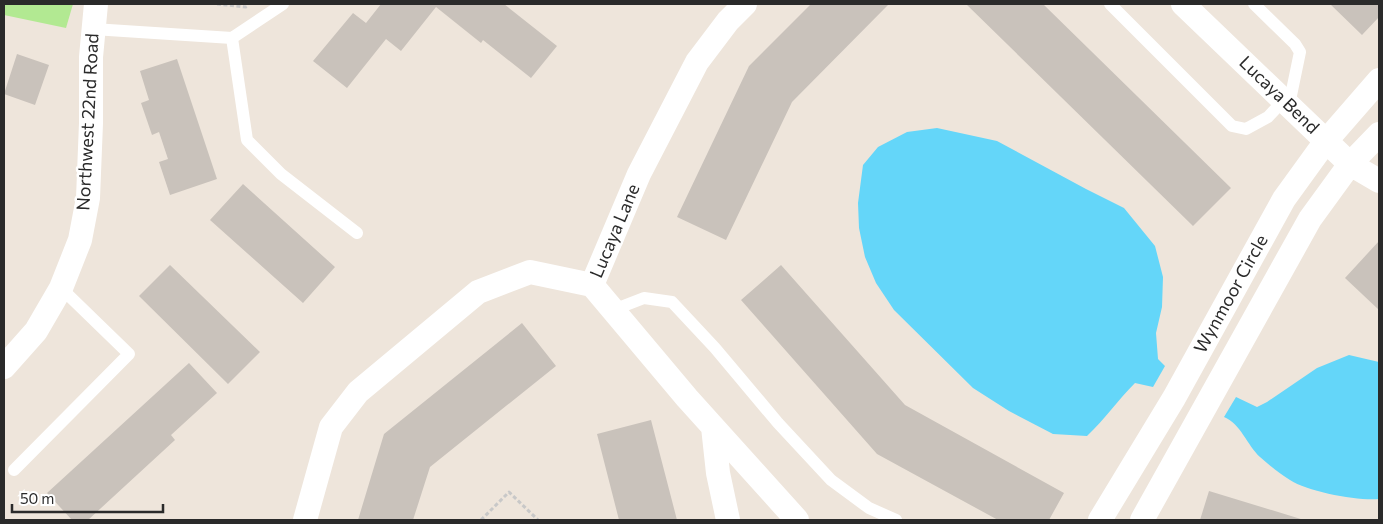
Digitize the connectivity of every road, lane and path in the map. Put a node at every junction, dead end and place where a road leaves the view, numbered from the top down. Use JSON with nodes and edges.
{"nodes":[{"id":1,"x":96,"y":4,"type":"edge"},
{"id":2,"x":217,"y":4,"type":"edge"},
{"id":3,"x":251,"y":4,"type":"edge"},
{"id":4,"x":283,"y":4,"type":"edge"},
{"id":5,"x":745,"y":4,"type":"edge"},
{"id":6,"x":1110,"y":4,"type":"edge"},
{"id":7,"x":1184,"y":4,"type":"edge"},
{"id":8,"x":1254,"y":4,"type":"edge"},
{"id":9,"x":93,"y":29,"type":"junction"},
{"id":10,"x":232,"y":38,"type":"junction"},
{"id":11,"x":1379,"y":80,"type":"edge"},
{"id":12,"x":1287,"y":103,"type":"junction"},
{"id":13,"x":1379,"y":134,"type":"edge"},
{"id":14,"x":1326,"y":141,"type":"junction"},
{"id":15,"x":1350,"y":164,"type":"junction"},
{"id":16,"x":1379,"y":180,"type":"edge"},
{"id":17,"x":357,"y":233,"type":"dead end"},
{"id":18,"x":592,"y":285,"type":"junction"},
{"id":19,"x":61,"y":288,"type":"junction"},
{"id":20,"x":613,"y":310,"type":"junction"},
{"id":21,"x":4,"y":367,"type":"edge"},
{"id":22,"x":713,"y":427,"type":"junction"},
{"id":23,"x":14,"y":470,"type":"dead end"},
{"id":24,"x":305,"y":520,"type":"edge"},
{"id":25,"x":481,"y":520,"type":"edge"},
{"id":26,"x":538,"y":520,"type":"edge"},
{"id":27,"x":728,"y":520,"type":"edge"},
{"id":28,"x":797,"y":520,"type":"edge"},
{"id":29,"x":896,"y":520,"type":"edge"},
{"id":30,"x":1100,"y":520,"type":"edge"},
{"id":31,"x":1142,"y":520,"type":"edge"}],
"edges":[{"from":1,"to":9,"type":"street","name":"Northwest 22nd Road"},
{"from":2,"to":3,"type":"path"},
{"from":4,"to":10,"type":"lane"},
{"from":5,"to":18,"type":"street","name":"Lucaya Lane"},
{"from":6,"to":12,"type":"lane"},
{"from":7,"to":12,"type":"street","name":"Lucaya Bend"},
{"from":8,"to":12,"type":"lane"},
{"from":9,"to":10,"type":"lane"},
{"from":9,"to":19,"type":"street","name":"Northwest 22nd Road"},
{"from":10,"to":17,"type":"lane"},
{"from":11,"to":14,"type":"street","name":"Wynmoor Circle"},
{"from":12,"to":14,"type":"street","name":"Lucaya Bend"},
{"from":13,"to":15,"type":"street","name":"Wynmoor Circle"},
{"from":14,"to":15,"type":"street","name":"Lucaya Bend"},
{"from":14,"to":30,"type":"street","name":"Wynmoor Circle"},
{"from":15,"to":16,"type":"street","name":"Lucaya Bend"},
{"from":15,"to":31,"type":"street","name":"Wynmoor Circle"},
{"from":18,"to":20,"type":"street"},
{"from":18,"to":24,"type":"street","name":"Lucaya Lane"},
{"from":19,"to":21,"type":"street","name":"Northwest 22nd Road"},
{"from":19,"to":23,"type":"lane"},
{"from":20,"to":22,"type":"street"},
{"from":20,"to":29,"type":"lane"},
{"from":22,"to":27,"type":"street"},
{"from":22,"to":28,"type":"street"},
{"from":25,"to":26,"type":"path"}]}
